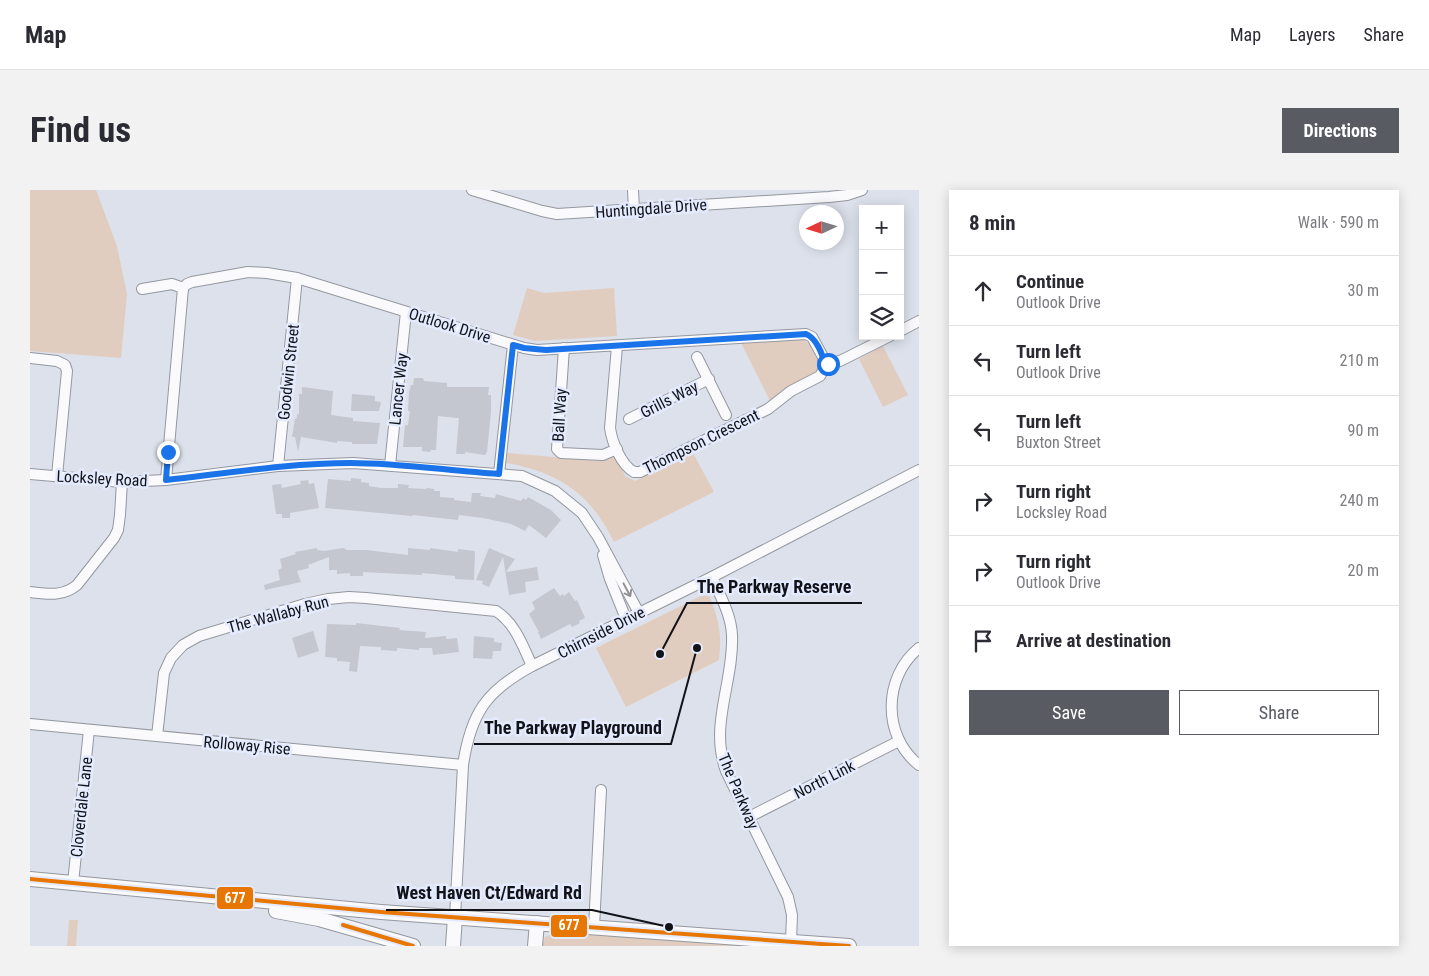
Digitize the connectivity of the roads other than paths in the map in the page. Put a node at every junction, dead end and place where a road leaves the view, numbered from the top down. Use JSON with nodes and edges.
{"nodes":[{"id":1,"x":472,"y":190,"type":"edge"},
{"id":2,"x":633,"y":190,"type":"edge"},
{"id":3,"x":862,"y":190,"type":"edge"},
{"id":4,"x":634,"y":210,"type":"junction"},
{"id":5,"x":297,"y":278,"type":"junction"},
{"id":6,"x":184,"y":288,"type":"junction"},
{"id":7,"x":142,"y":289,"type":"dead end"},
{"id":8,"x":406,"y":312,"type":"junction"},
{"id":9,"x":919,"y":321,"type":"edge"},
{"id":10,"x":904,"y":329,"type":"edge"},
{"id":11,"x":882,"y":340,"type":"edge"},
{"id":12,"x":513,"y":345,"type":"junction"},
{"id":13,"x":617,"y":346,"type":"junction"},
{"id":14,"x":564,"y":348,"type":"junction"},
{"id":15,"x":697,"y":357,"type":"dead end"},
{"id":16,"x":30,"y":358,"type":"edge"},
{"id":17,"x":824,"y":364,"type":"junction"},
{"id":18,"x":708,"y":379,"type":"junction"},
{"id":19,"x":726,"y":415,"type":"dead end"},
{"id":20,"x":629,"y":419,"type":"dead end"},
{"id":21,"x":617,"y":449,"type":"junction"},
{"id":22,"x":278,"y":466,"type":"junction"},
{"id":23,"x":390,"y":466,"type":"junction"},
{"id":24,"x":919,"y":470,"type":"edge"},
{"id":25,"x":30,"y":474,"type":"edge"},
{"id":26,"x":499,"y":474,"type":"junction"},
{"id":27,"x":57,"y":476,"type":"junction"},
{"id":28,"x":166,"y":480,"type":"junction"},
{"id":29,"x":122,"y":482,"type":"junction"},
{"id":30,"x":598,"y":537,"type":"junction"},
{"id":31,"x":712,"y":577,"type":"junction"},
{"id":32,"x":30,"y":592,"type":"edge"},
{"id":33,"x":639,"y":613,"type":"junction"},
{"id":34,"x":626,"y":619,"type":"junction"},
{"id":35,"x":919,"y":648,"type":"edge"},
{"id":36,"x":532,"y":666,"type":"junction"},
{"id":37,"x":30,"y":724,"type":"edge"},
{"id":38,"x":88,"y":730,"type":"junction"},
{"id":39,"x":157,"y":736,"type":"junction"},
{"id":40,"x":899,"y":741,"type":"junction"},
{"id":41,"x":464,"y":765,"type":"junction"},
{"id":42,"x":919,"y":765,"type":"edge"},
{"id":43,"x":601,"y":790,"type":"dead end"},
{"id":44,"x":749,"y":817,"type":"junction"},
{"id":45,"x":30,"y":879,"type":"edge"},
{"id":46,"x":72,"y":888,"type":"junction"},
{"id":47,"x":30,"y":889,"type":"edge"},
{"id":48,"x":455,"y":917,"type":"junction"},
{"id":49,"x":537,"y":923,"type":"junction"},
{"id":50,"x":594,"y":927,"type":"junction"},
{"id":51,"x":791,"y":942,"type":"junction"},
{"id":52,"x":413,"y":946,"type":"edge"},
{"id":53,"x":453,"y":946,"type":"edge"},
{"id":54,"x":535,"y":946,"type":"edge"},
{"id":55,"x":849,"y":946,"type":"edge"}],
"edges":[{"from":1,"to":4,"type":"street","name":"Huntingdale Drive"},
{"from":2,"to":4,"type":"street"},
{"from":3,"to":4,"type":"street","name":"Huntingdale Drive"},
{"from":5,"to":6,"type":"street","name":"Outlook Drive"},
{"from":5,"to":8,"type":"street","name":"Outlook Drive"},
{"from":5,"to":22,"type":"street","name":"Goodwin Street"},
{"from":6,"to":7,"type":"street","name":"Outlook Drive"},
{"from":6,"to":28,"type":"street"},
{"from":8,"to":12,"type":"street","name":"Outlook Drive"},
{"from":8,"to":23,"type":"street","name":"Lancer Way"},
{"from":9,"to":10,"type":"street"},
{"from":11,"to":17,"type":"street"},
{"from":12,"to":14,"type":"street","name":"Outlook Drive"},
{"from":12,"to":26,"type":"street"},
{"from":13,"to":14,"type":"street","name":"Outlook Drive"},
{"from":13,"to":17,"type":"street","name":"Outlook Drive"},
{"from":13,"to":21,"type":"street","name":"Thompson Crescent"},
{"from":14,"to":21,"type":"street","name":"Ball Way"},
{"from":15,"to":18,"type":"street"},
{"from":16,"to":27,"type":"street"},
{"from":17,"to":21,"type":"street","name":"Thompson Crescent"},
{"from":18,"to":19,"type":"street"},
{"from":18,"to":20,"type":"street","name":"Grills Way"},
{"from":22,"to":23,"type":"street","name":"Locksley Road"},
{"from":22,"to":28,"type":"street","name":"Locksley Road"},
{"from":23,"to":26,"type":"street","name":"Locksley Road"},
{"from":24,"to":31,"type":"street","name":"Chirnside Drive"},
{"from":25,"to":27,"type":"street","name":"Locksley Road"},
{"from":26,"to":30,"type":"street","name":"Locksley Road"},
{"from":27,"to":29,"type":"street","name":"Locksley Road"},
{"from":28,"to":29,"type":"street","name":"Locksley Road"},
{"from":29,"to":32,"type":"street"},
{"from":30,"to":33,"type":"street","name":"Locksley Road","one_way":true},
{"from":30,"to":34,"type":"street","name":"Locksley Road"},
{"from":31,"to":33,"type":"street","name":"Chirnside Drive"},
{"from":31,"to":44,"type":"street","name":"The Parkway"},
{"from":33,"to":34,"type":"street","name":"Chirnside Drive"},
{"from":34,"to":36,"type":"street","name":"Chirnside Drive"},
{"from":35,"to":40,"type":"street"},
{"from":36,"to":39,"type":"street","name":"The Wallaby Run"},
{"from":36,"to":41,"type":"street","name":"Chirnside Drive"},
{"from":37,"to":38,"type":"street","name":"Rolloway Rise"},
{"from":38,"to":39,"type":"street","name":"Rolloway Rise"},
{"from":38,"to":46,"type":"street","name":"Cloverdale Lane"},
{"from":39,"to":41,"type":"street","name":"Rolloway Rise"},
{"from":40,"to":42,"type":"street"},
{"from":40,"to":44,"type":"street","name":"North Link"},
{"from":41,"to":48,"type":"street","name":"Chirnside Drive"},
{"from":43,"to":50,"type":"street"},
{"from":44,"to":51,"type":"street","name":"The Parkway"},
{"from":45,"to":46,"type":"main road"},
{"from":46,"to":47,"type":"main road"},
{"from":46,"to":48,"type":"main road"},
{"from":46,"to":52,"type":"main road"},
{"from":48,"to":49,"type":"main road"},
{"from":48,"to":53,"type":"main road"},
{"from":49,"to":50,"type":"main road"},
{"from":49,"to":54,"type":"main road"},
{"from":50,"to":51,"type":"main road"},
{"from":51,"to":55,"type":"main road"}]}
